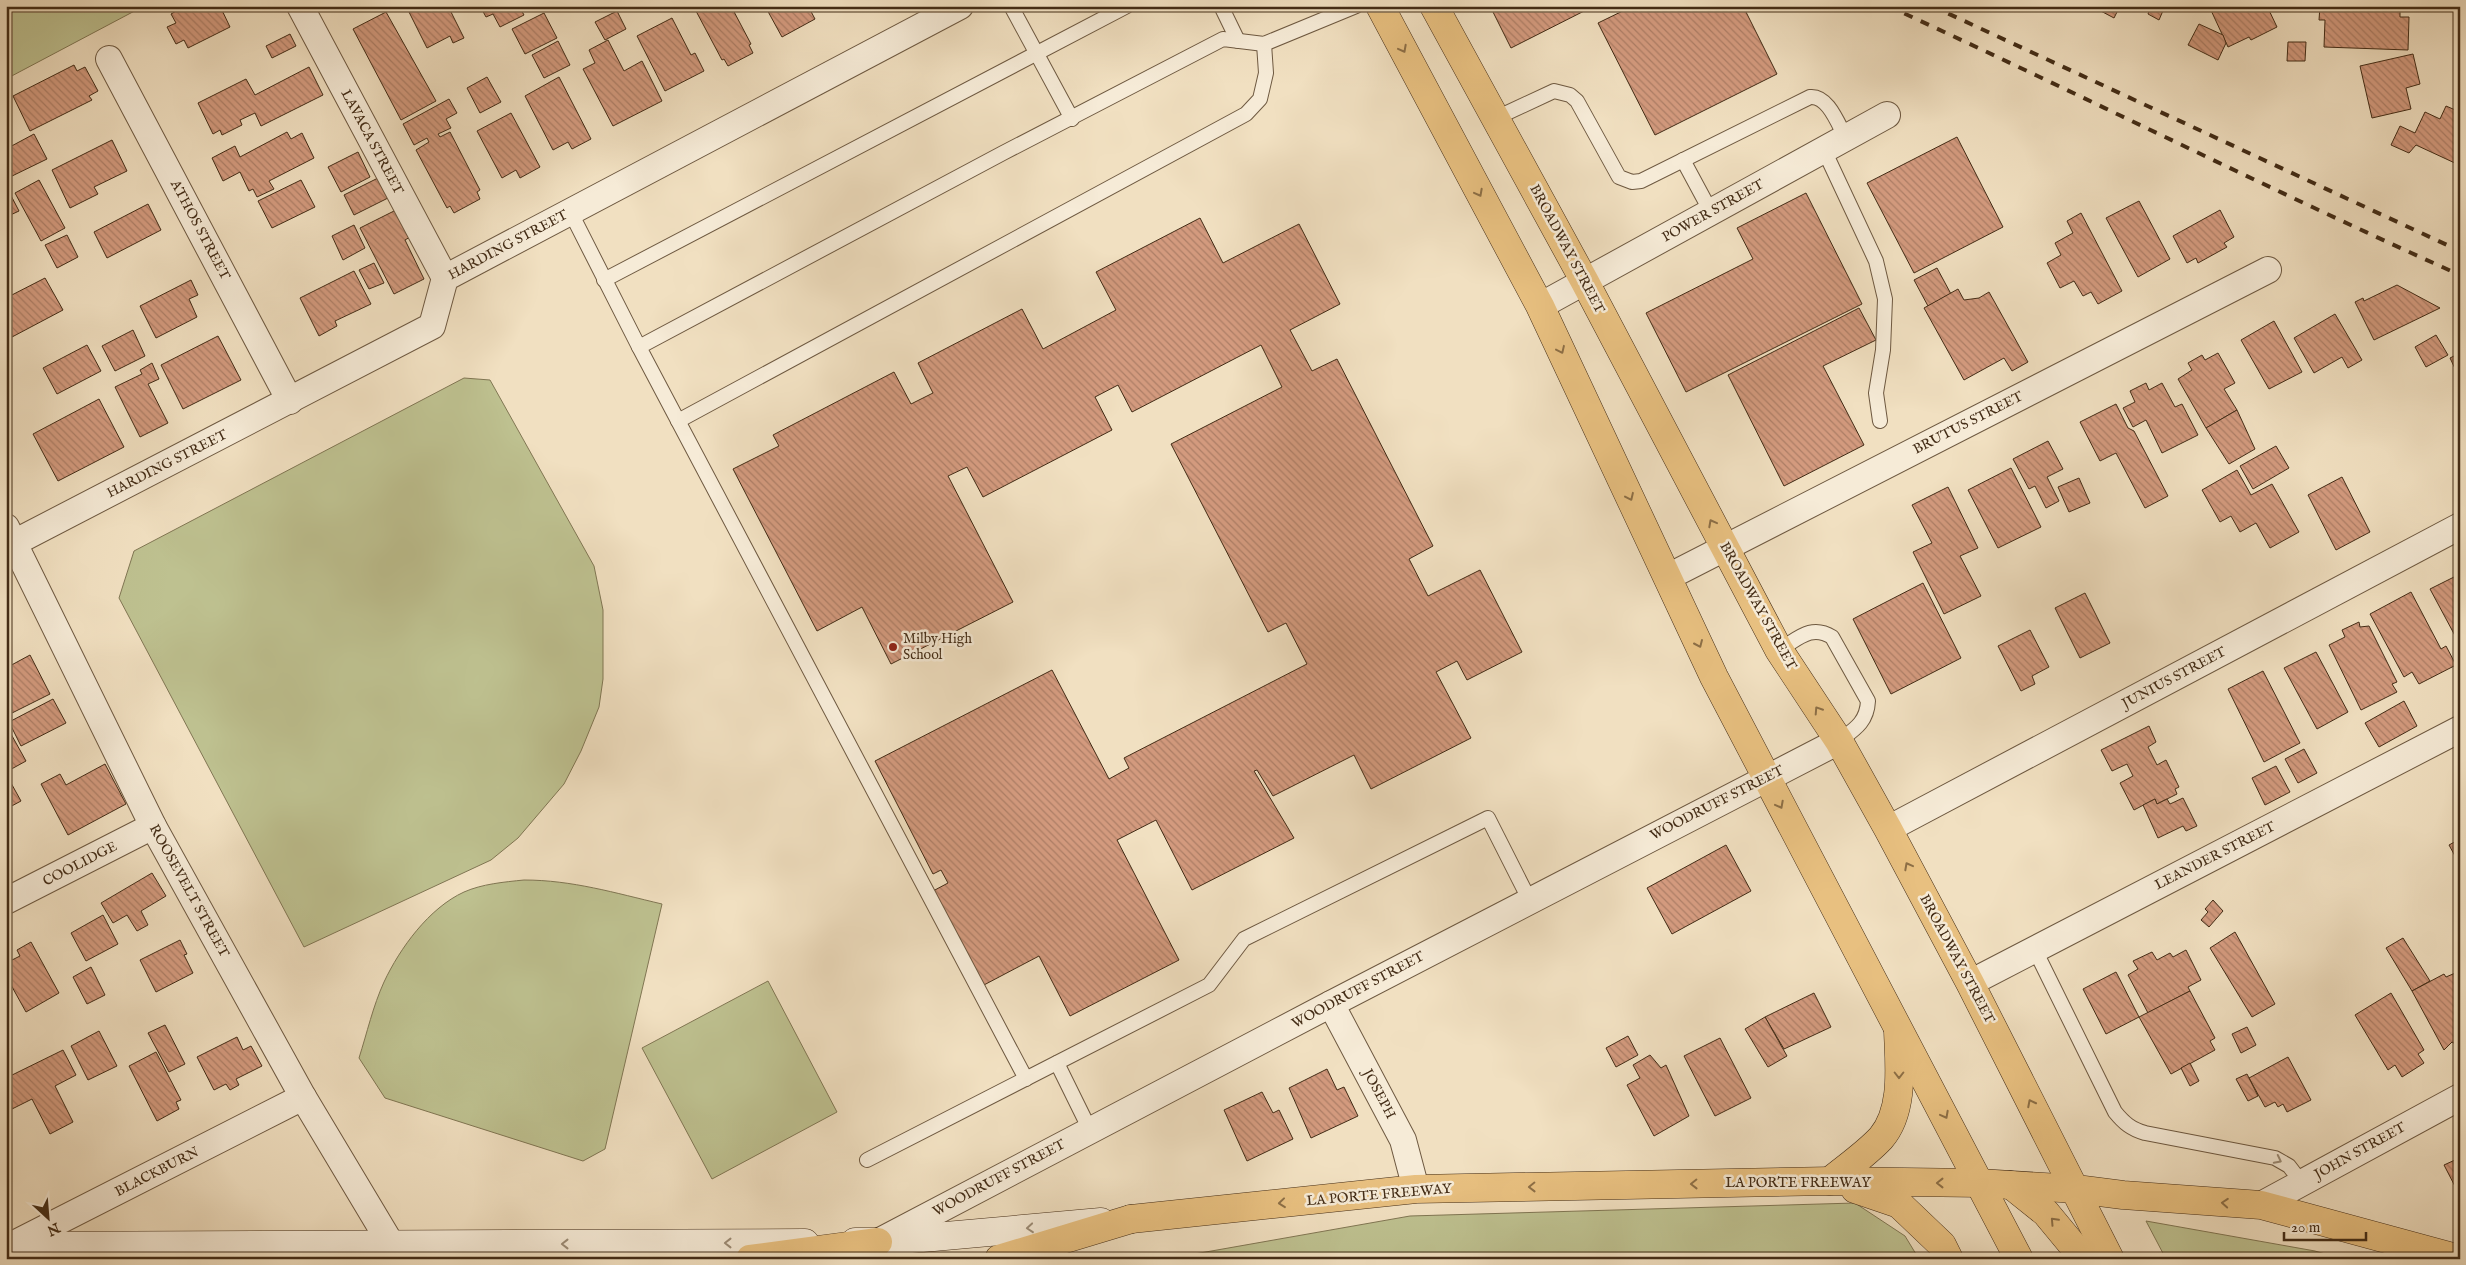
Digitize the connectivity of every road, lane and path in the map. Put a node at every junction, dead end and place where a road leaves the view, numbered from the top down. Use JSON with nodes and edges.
{"nodes":[{"id":1,"x":300,"y":6,"type":"edge"},
{"id":2,"x":960,"y":6,"type":"edge"},
{"id":3,"x":1011,"y":6,"type":"edge"},
{"id":4,"x":1127,"y":6,"type":"edge"},
{"id":5,"x":1221,"y":6,"type":"edge"},
{"id":6,"x":1356,"y":6,"type":"edge"},
{"id":7,"x":1380,"y":6,"type":"edge"},
{"id":8,"x":1434,"y":6,"type":"edge"},
{"id":9,"x":1238,"y":41,"type":"junction"},
{"id":10,"x":1264,"y":44,"type":"junction"},
{"id":11,"x":1036,"y":53,"type":"junction"},
{"id":12,"x":109,"y":59,"type":"dead end"},
{"id":13,"x":1887,"y":115,"type":"dead end"},
{"id":14,"x":1496,"y":118,"type":"junction"},
{"id":15,"x":1072,"y":119,"type":"junction"},
{"id":16,"x":1835,"y":144,"type":"junction"},
{"id":17,"x":1683,"y":160,"type":"junction"},
{"id":18,"x":570,"y":211,"type":"junction"},
{"id":19,"x":1711,"y":212,"type":"junction"},
{"id":20,"x":2268,"y":270,"type":"dead end"},
{"id":21,"x":445,"y":278,"type":"junction"},
{"id":22,"x":604,"y":280,"type":"junction"},
{"id":23,"x":1584,"y":282,"type":"junction"},
{"id":24,"x":1540,"y":306,"type":"junction"},
{"id":25,"x":639,"y":347,"type":"junction"},
{"id":26,"x":290,"y":401,"type":"junction"},
{"id":27,"x":678,"y":421,"type":"junction"},
{"id":28,"x":1880,"y":421,"type":"dead end"},
{"id":29,"x":2460,"y":526,"type":"edge"},
{"id":30,"x":9,"y":539,"type":"edge"},
{"id":31,"x":1725,"y":548,"type":"junction"},
{"id":32,"x":1668,"y":577,"type":"junction"},
{"id":33,"x":1779,"y":650,"type":"junction"},
{"id":34,"x":2460,"y":729,"type":"edge"},
{"id":35,"x":1839,"y":742,"type":"junction"},
{"id":36,"x":1766,"y":778,"type":"junction"},
{"id":37,"x":153,"y":826,"type":"junction"},
{"id":38,"x":1888,"y":829,"type":"junction"},
{"id":39,"x":6,"y":901,"type":"edge"},
{"id":40,"x":1530,"y":901,"type":"junction"},
{"id":41,"x":2035,"y":950,"type":"junction"},
{"id":42,"x":1970,"y":983,"type":"junction"},
{"id":43,"x":1331,"y":1004,"type":"junction"},
{"id":44,"x":1898,"y":1026,"type":"junction"},
{"id":45,"x":1057,"y":1063,"type":"junction"},
{"id":46,"x":1026,"y":1080,"type":"junction"},
{"id":47,"x":304,"y":1097,"type":"junction"},
{"id":48,"x":2460,"y":1097,"type":"edge"},
{"id":49,"x":1090,"y":1130,"type":"junction"},
{"id":50,"x":867,"y":1160,"type":"dead end"},
{"id":51,"x":1830,"y":1181,"type":"junction"},
{"id":52,"x":1979,"y":1183,"type":"junction"},
{"id":53,"x":2302,"y":1183,"type":"junction"},
{"id":54,"x":2011,"y":1185,"type":"junction"},
{"id":55,"x":1416,"y":1189,"type":"junction"},
{"id":56,"x":2076,"y":1189,"type":"junction"},
{"id":57,"x":2261,"y":1205,"type":"junction"},
{"id":58,"x":1130,"y":1219,"type":"junction"},
{"id":59,"x":878,"y":1242,"type":"junction"},
{"id":60,"x":391,"y":1244,"type":"junction"},
{"id":61,"x":8,"y":1246,"type":"edge"},
{"id":62,"x":2460,"y":1258,"type":"edge"},
{"id":63,"x":750,"y":1259,"type":"edge"},
{"id":64,"x":999,"y":1259,"type":"edge"},
{"id":65,"x":1949,"y":1259,"type":"edge"},
{"id":66,"x":2019,"y":1259,"type":"edge"},
{"id":67,"x":2084,"y":1259,"type":"edge"},
{"id":68,"x":2110,"y":1259,"type":"edge"}],
"edges":[{"from":1,"to":21,"type":"street","name":"LAVACA STREET"},
{"from":2,"to":18,"type":"street","name":"HARDING STREET"},
{"from":3,"to":11,"type":"lane"},
{"from":4,"to":11,"type":"lane"},
{"from":5,"to":9,"type":"lane"},
{"from":6,"to":10,"type":"lane"},
{"from":7,"to":24,"type":"main road","one_way":true},
{"from":8,"to":14,"type":"main road","name":"BROADWAY STREET"},
{"from":9,"to":10,"type":"lane"},
{"from":9,"to":15,"type":"lane"},
{"from":10,"to":27,"type":"lane"},
{"from":11,"to":15,"type":"lane"},
{"from":11,"to":22,"type":"lane"},
{"from":12,"to":26,"type":"street","name":"ATHOS STREET"},
{"from":13,"to":16,"type":"street","name":"POWER STREET"},
{"from":14,"to":17,"type":"lane"},
{"from":14,"to":23,"type":"main road","name":"BROADWAY STREET"},
{"from":15,"to":25,"type":"lane"},
{"from":16,"to":17,"type":"lane"},
{"from":16,"to":19,"type":"street","name":"POWER STREET"},
{"from":16,"to":28,"type":"lane"},
{"from":17,"to":19,"type":"lane"},
{"from":18,"to":21,"type":"street","name":"HARDING STREET"},
{"from":18,"to":22,"type":"lane"},
{"from":19,"to":23,"type":"street","name":"POWER STREET"},
{"from":20,"to":31,"type":"street","name":"BRUTUS STREET"},
{"from":21,"to":26,"type":"street","name":"HARDING STREET"},
{"from":22,"to":25,"type":"lane"},
{"from":23,"to":24,"type":"street","name":"POWER STREET"},
{"from":31,"to":23,"type":"main road","name":"BROADWAY STREET","one_way":true},
{"from":24,"to":32,"type":"main road","one_way":true},
{"from":25,"to":27,"type":"lane"},
{"from":26,"to":30,"type":"street","name":"HARDING STREET"},
{"from":27,"to":46,"type":"lane"},
{"from":29,"to":38,"type":"street","name":"JUNIUS STREET"},
{"from":30,"to":37,"type":"street","name":"ROOSEVELT STREET"},
{"from":31,"to":32,"type":"street","name":"BRUTUS STREET"},
{"from":31,"to":33,"type":"main road","name":"BROADWAY STREET"},
{"from":32,"to":36,"type":"main road","one_way":true},
{"from":35,"to":33,"type":"main road","name":"BROADWAY STREET","one_way":true},
{"from":33,"to":35,"type":"lane"},
{"from":34,"to":41,"type":"street","name":"LEANDER STREET"},
{"from":35,"to":36,"type":"street","name":"WOODRUFF STREET"},
{"from":35,"to":38,"type":"main road","name":"BROADWAY STREET"},
{"from":36,"to":40,"type":"street","name":"WOODRUFF STREET"},
{"from":36,"to":44,"type":"main road","one_way":true},
{"from":37,"to":39,"type":"street","name":"COOLIDGE"},
{"from":37,"to":47,"type":"street","name":"ROOSEVELT STREET"},
{"from":42,"to":38,"type":"main road","name":"BROADWAY STREET","one_way":true},
{"from":40,"to":43,"type":"street","name":"WOODRUFF STREET"},
{"from":40,"to":45,"type":"lane"},
{"from":41,"to":42,"type":"street","name":"LEANDER STREET"},
{"from":41,"to":53,"type":"lane","one_way":true},
{"from":56,"to":42,"type":"main road","name":"BROADWAY STREET","one_way":true},
{"from":43,"to":49,"type":"street","name":"WOODRUFF STREET"},
{"from":43,"to":55,"type":"street","name":"JOSEPH"},
{"from":44,"to":51,"type":"main road","one_way":true},
{"from":44,"to":52,"type":"main road","one_way":true},
{"from":45,"to":46,"type":"lane"},
{"from":45,"to":49,"type":"lane"},
{"from":46,"to":50,"type":"lane"},
{"from":47,"to":60,"type":"street","name":"ROOSEVELT STREET"},
{"from":47,"to":61,"type":"street","name":"BLACKBURN"},
{"from":48,"to":53,"type":"street","name":"JOHN STREET"},
{"from":49,"to":59,"type":"street","name":"WOODRUFF STREET"},
{"from":52,"to":51,"type":"main road","name":"LA PORTE FREEWAY","one_way":true},
{"from":51,"to":55,"type":"main road","name":"LA PORTE FREEWAY","one_way":true},
{"from":51,"to":65,"type":"main road"},
{"from":52,"to":54,"type":"main road","name":"LA PORTE FREEWAY"},
{"from":52,"to":66,"type":"main road"},
{"from":53,"to":57,"type":"street","name":"JOHN STREET"},
{"from":54,"to":56,"type":"main road","name":"LA PORTE FREEWAY"},
{"from":67,"to":54,"type":"main road","one_way":true},
{"from":55,"to":58,"type":"main road","name":"LA PORTE FREEWAY","one_way":true},
{"from":57,"to":56,"type":"main road","name":"LA PORTE FREEWAY","one_way":true},
{"from":56,"to":68,"type":"main road","name":"BROADWAY STREET"},
{"from":57,"to":62,"type":"main road","name":"LA PORTE FREEWAY"},
{"from":58,"to":59,"type":"main road","one_way":true},
{"from":58,"to":64,"type":"main road","name":"LA PORTE FREEWAY"},
{"from":59,"to":60,"type":"main road","one_way":true},
{"from":59,"to":63,"type":"main road"},
{"from":60,"to":61,"type":"main road"}]}
